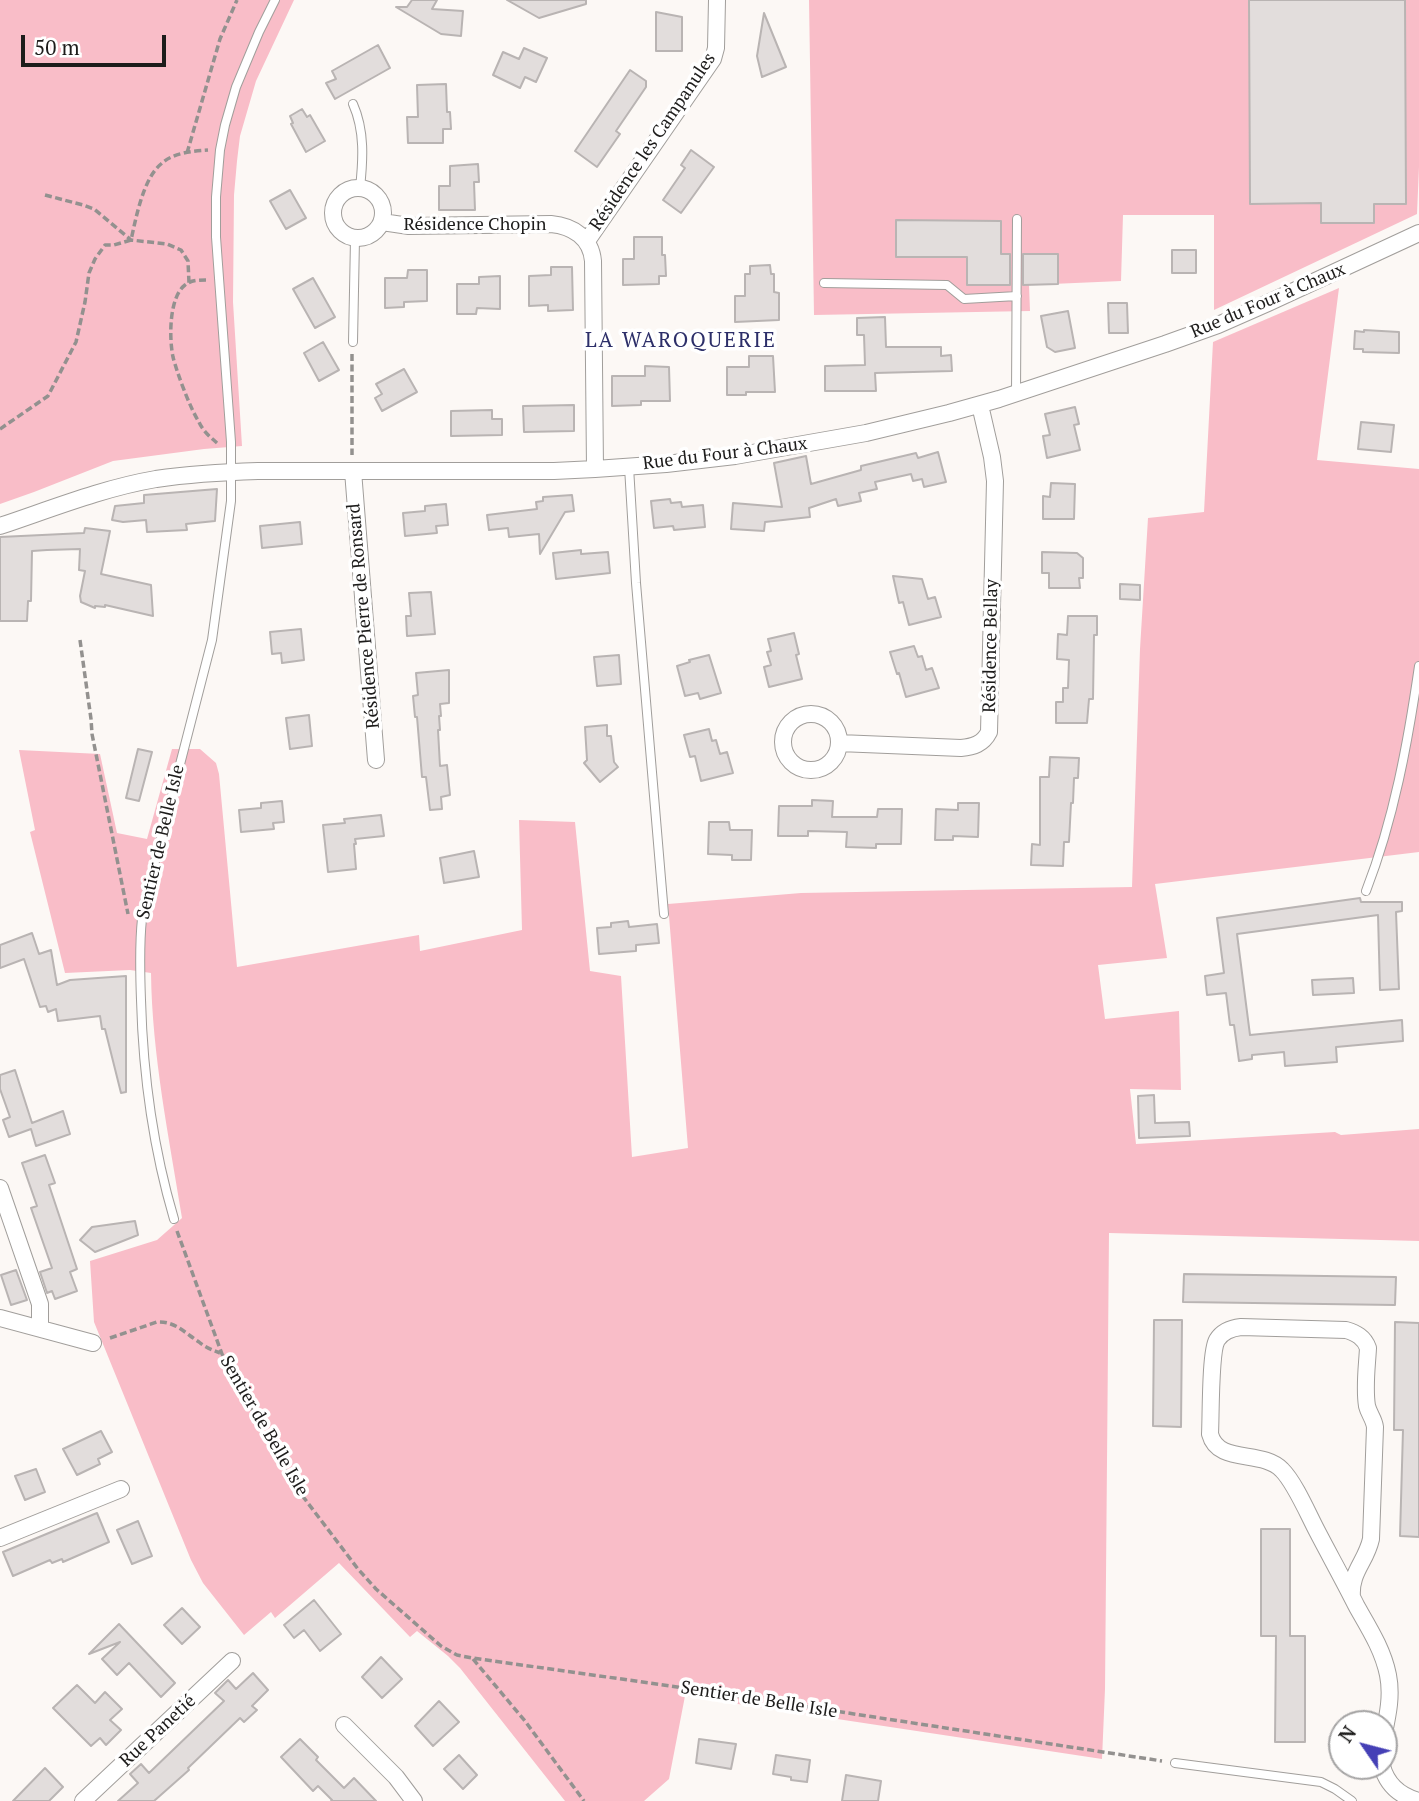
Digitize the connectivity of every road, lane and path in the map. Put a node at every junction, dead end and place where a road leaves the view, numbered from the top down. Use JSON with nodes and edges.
{"nodes":[{"id":1,"x":237,"y":0,"type":"edge"},
{"id":2,"x":275,"y":0,"type":"edge"},
{"id":3,"x":716,"y":0,"type":"edge"},
{"id":4,"x":353,"y":104,"type":"dead end"},
{"id":5,"x":220,"y":150,"type":"junction"},
{"id":6,"x":187,"y":153,"type":"junction"},
{"id":7,"x":360,"y":188,"type":"junction"},
{"id":8,"x":45,"y":195,"type":"dead end"},
{"id":9,"x":1017,"y":219,"type":"dead end"},
{"id":10,"x":382,"y":222,"type":"junction"},
{"id":11,"x":1419,"y":233,"type":"edge"},
{"id":12,"x":355,"y":239,"type":"junction"},
{"id":13,"x":131,"y":240,"type":"junction"},
{"id":14,"x":587,"y":241,"type":"junction"},
{"id":15,"x":219,"y":279,"type":"junction"},
{"id":16,"x":189,"y":283,"type":"junction"},
{"id":17,"x":824,"y":283,"type":"dead end"},
{"id":18,"x":1017,"y":296,"type":"junction"},
{"id":19,"x":354,"y":342,"type":"joint"},
{"id":20,"x":1016,"y":394,"type":"junction"},
{"id":21,"x":980,"y":405,"type":"junction"},
{"id":22,"x":0,"y":429,"type":"edge"},
{"id":23,"x":231,"y":463,"type":"junction"},
{"id":24,"x":629,"y":467,"type":"junction"},
{"id":25,"x":595,"y":469,"type":"junction"},
{"id":26,"x":353,"y":471,"type":"junction"},
{"id":27,"x":0,"y":526,"type":"edge"},
{"id":28,"x":80,"y":640,"type":"dead end"},
{"id":29,"x":1419,"y":666,"type":"edge"},
{"id":30,"x":839,"y":743,"type":"dead end"},
{"id":31,"x":376,"y":760,"type":"dead end"},
{"id":32,"x":1366,"y":891,"type":"dead end"},
{"id":33,"x":664,"y":914,"type":"dead end"},
{"id":34,"x":128,"y":916,"type":"dead end"},
{"id":35,"x":0,"y":1188,"type":"edge"},
{"id":36,"x":173,"y":1219,"type":"joint"},
{"id":37,"x":0,"y":1318,"type":"edge"},
{"id":38,"x":40,"y":1328,"type":"junction"},
{"id":39,"x":93,"y":1343,"type":"joint"},
{"id":40,"x":222,"y":1354,"type":"junction"},
{"id":41,"x":121,"y":1489,"type":"dead end"},
{"id":42,"x":0,"y":1538,"type":"edge"},
{"id":43,"x":1352,"y":1597,"type":"junction"},
{"id":44,"x":472,"y":1658,"type":"junction"},
{"id":45,"x":232,"y":1661,"type":"dead end"},
{"id":46,"x":1389,"y":1710,"type":"edge"},
{"id":47,"x":344,"y":1725,"type":"dead end"},
{"id":48,"x":1175,"y":1763,"type":"joint"},
{"id":49,"x":1388,"y":1780,"type":"edge"},
{"id":50,"x":1395,"y":1796,"type":"edge"},
{"id":51,"x":83,"y":1801,"type":"edge"},
{"id":52,"x":414,"y":1801,"type":"edge"},
{"id":53,"x":584,"y":1801,"type":"edge"},
{"id":54,"x":1352,"y":1801,"type":"edge"},
{"id":55,"x":1419,"y":1801,"type":"edge"}],
"edges":[{"from":1,"to":6,"type":"path"},
{"from":2,"to":5,"type":"lane","name":"Sentier de Belle Isle"},
{"from":3,"to":14,"type":"street","name":"Résidence les Campanules"},
{"from":4,"to":7,"type":"lane"},
{"from":5,"to":6,"type":"path"},
{"from":5,"to":15,"type":"lane","name":"Sentier de Belle Isle"},
{"from":6,"to":13,"type":"path"},
{"from":7,"to":10,"type":"street"},
{"from":7,"to":12,"type":"street"},
{"from":8,"to":13,"type":"path"},
{"from":9,"to":18,"type":"lane"},
{"from":10,"to":12,"type":"street"},
{"from":10,"to":14,"type":"street","name":"Résidence Chopin"},
{"from":11,"to":20,"type":"street","name":"Rue du Four à Chaux"},
{"from":12,"to":19,"type":"lane"},
{"from":13,"to":16,"type":"path"},
{"from":13,"to":22,"type":"path"},
{"from":14,"to":25,"type":"street"},
{"from":15,"to":16,"type":"path"},
{"from":15,"to":23,"type":"lane","name":"Sentier de Belle Isle"},
{"from":16,"to":23,"type":"path"},
{"from":17,"to":18,"type":"lane"},
{"from":18,"to":20,"type":"lane"},
{"from":19,"to":26,"type":"path"},
{"from":20,"to":21,"type":"street","name":"Rue du Four à Chaux"},
{"from":21,"to":24,"type":"street","name":"Rue du Four à Chaux"},
{"from":21,"to":30,"type":"street","name":"Résidence Bellay"},
{"from":23,"to":26,"type":"street","name":"Rue du Four à Chaux"},
{"from":23,"to":27,"type":"street","name":"Rue du Four à Chaux"},
{"from":23,"to":36,"type":"lane","name":"Sentier de Belle Isle"},
{"from":24,"to":25,"type":"street","name":"Rue du Four à Chaux"},
{"from":24,"to":33,"type":"lane"},
{"from":25,"to":26,"type":"street","name":"Rue du Four à Chaux"},
{"from":26,"to":31,"type":"street","name":"Résidence Pierre de Ronsard"},
{"from":28,"to":34,"type":"path"},
{"from":29,"to":32,"type":"lane"},
{"from":35,"to":38,"type":"street"},
{"from":36,"to":40,"type":"path","name":"Sentier de Belle Isle"},
{"from":37,"to":38,"type":"street"},
{"from":38,"to":39,"type":"street"},
{"from":39,"to":40,"type":"path"},
{"from":40,"to":44,"type":"path","name":"Sentier de Belle Isle"},
{"from":41,"to":42,"type":"street"},
{"from":43,"to":43,"type":"street"},
{"from":43,"to":46,"type":"street"},
{"from":44,"to":48,"type":"path","name":"Sentier de Belle Isle"},
{"from":44,"to":53,"type":"path"},
{"from":45,"to":51,"type":"street","name":"Rue Panetié"},
{"from":47,"to":52,"type":"street"},
{"from":48,"to":54,"type":"lane"},
{"from":49,"to":50,"type":"street"},
{"from":50,"to":55,"type":"street"}]}
